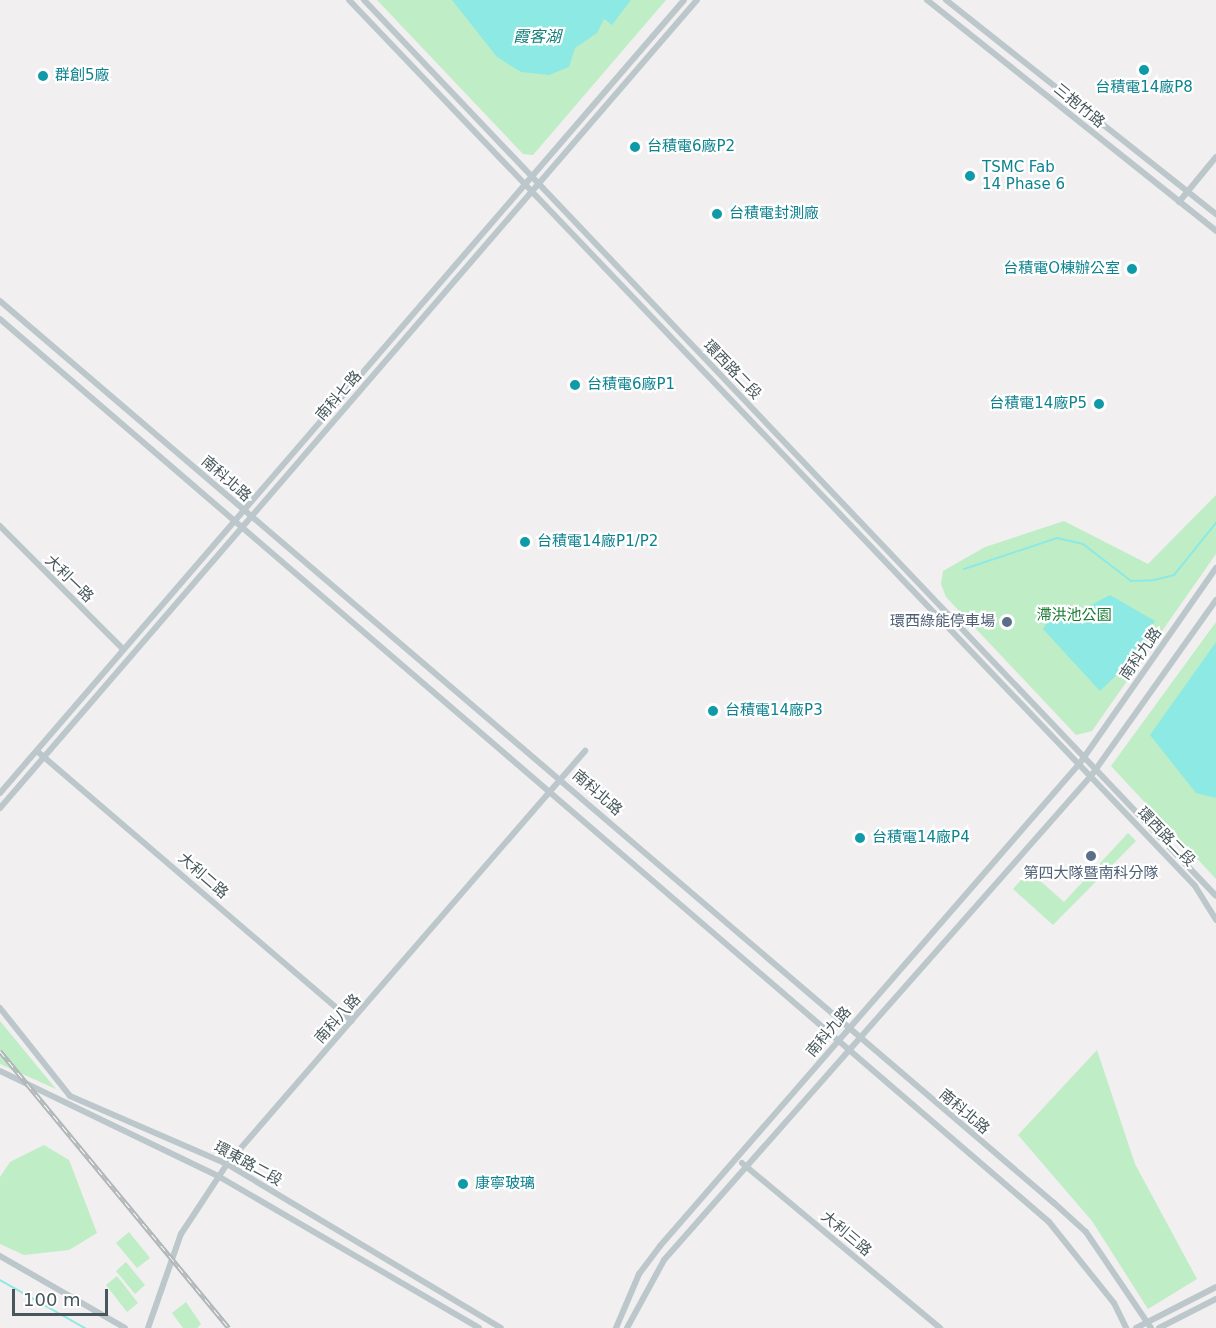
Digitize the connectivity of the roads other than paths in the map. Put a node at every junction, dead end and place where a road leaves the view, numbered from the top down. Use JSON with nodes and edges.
{"nodes":[{"id":1,"x":349,"y":0,"type":"edge"},
{"id":2,"x":364,"y":0,"type":"edge"},
{"id":3,"x":684,"y":0,"type":"edge"},
{"id":4,"x":697,"y":0,"type":"edge"},
{"id":5,"x":927,"y":0,"type":"edge"},
{"id":6,"x":946,"y":0,"type":"edge"},
{"id":7,"x":1216,"y":157,"type":"edge"},
{"id":8,"x":530,"y":175,"type":"junction"},
{"id":9,"x":523,"y":183,"type":"junction"},
{"id":10,"x":537,"y":183,"type":"junction"},
{"id":11,"x":530,"y":191,"type":"junction"},
{"id":12,"x":1188,"y":191,"type":"junction"},
{"id":13,"x":1179,"y":202,"type":"junction"},
{"id":14,"x":1216,"y":214,"type":"edge"},
{"id":15,"x":1216,"y":231,"type":"edge"},
{"id":16,"x":0,"y":301,"type":"edge"},
{"id":17,"x":0,"y":319,"type":"edge"},
{"id":18,"x":244,"y":510,"type":"junction"},
{"id":19,"x":251,"y":516,"type":"junction"},
{"id":20,"x":234,"y":522,"type":"junction"},
{"id":21,"x":0,"y":526,"type":"edge"},
{"id":22,"x":242,"y":528,"type":"junction"},
{"id":23,"x":1216,"y":568,"type":"edge"},
{"id":24,"x":1216,"y":600,"type":"edge"},
{"id":25,"x":122,"y":648,"type":"junction"},
{"id":26,"x":585,"y":751,"type":"dead end"},
{"id":27,"x":38,"y":752,"type":"junction"},
{"id":28,"x":1085,"y":755,"type":"junction"},
{"id":29,"x":46,"y":757,"type":"junction"},
{"id":30,"x":1080,"y":764,"type":"junction"},
{"id":31,"x":1096,"y":767,"type":"junction"},
{"id":32,"x":1091,"y":776,"type":"junction"},
{"id":33,"x":561,"y":778,"type":"junction"},
{"id":34,"x":550,"y":792,"type":"junction"},
{"id":35,"x":0,"y":793,"type":"edge"},
{"id":36,"x":0,"y":808,"type":"edge"},
{"id":37,"x":1216,"y":896,"type":"edge"},
{"id":38,"x":1216,"y":920,"type":"edge"},
{"id":39,"x":0,"y":1008,"type":"edge"},
{"id":40,"x":352,"y":1020,"type":"junction"},
{"id":41,"x":848,"y":1027,"type":"junction"},
{"id":42,"x":859,"y":1037,"type":"junction"},
{"id":43,"x":838,"y":1039,"type":"junction"},
{"id":44,"x":849,"y":1047,"type":"junction"},
{"id":45,"x":0,"y":1071,"type":"edge"},
{"id":46,"x":737,"y":1158,"type":"junction"},
{"id":47,"x":227,"y":1164,"type":"junction"},
{"id":48,"x":744,"y":1164,"type":"junction"},
{"id":49,"x":218,"y":1176,"type":"junction"},
{"id":50,"x":0,"y":1256,"type":"edge"},
{"id":51,"x":1216,"y":1287,"type":"edge"},
{"id":52,"x":1216,"y":1299,"type":"edge"},
{"id":53,"x":1150,"y":1325,"type":"edge"},
{"id":54,"x":125,"y":1328,"type":"edge"},
{"id":55,"x":148,"y":1328,"type":"edge"},
{"id":56,"x":479,"y":1328,"type":"edge"},
{"id":57,"x":501,"y":1328,"type":"edge"},
{"id":58,"x":616,"y":1328,"type":"edge"},
{"id":59,"x":627,"y":1328,"type":"edge"},
{"id":60,"x":940,"y":1328,"type":"edge"},
{"id":61,"x":1126,"y":1328,"type":"edge"},
{"id":62,"x":1136,"y":1328,"type":"edge"},
{"id":63,"x":1160,"y":1328,"type":"edge"}],
"edges":[{"from":1,"to":9,"type":"street"},
{"from":2,"to":8,"type":"street","name":"環西路二段"},
{"from":3,"to":8,"type":"street"},
{"from":4,"to":10,"type":"street","name":"南科七路"},
{"from":5,"to":13,"type":"street","name":"三抱竹路"},
{"from":6,"to":12,"type":"street","name":"三抱竹路"},
{"from":7,"to":12,"type":"street"},
{"from":8,"to":9,"type":"street","name":"南科七路"},
{"from":8,"to":10,"type":"street","name":"環西路二段"},
{"from":9,"to":11,"type":"street","name":"環西路二段"},
{"from":9,"to":18,"type":"street","name":"南科七路"},
{"from":10,"to":11,"type":"street","name":"南科七路"},
{"from":10,"to":28,"type":"street","name":"環西路二段"},
{"from":11,"to":19,"type":"street","name":"南科七路"},
{"from":11,"to":30,"type":"street","name":"環西路二段"},
{"from":12,"to":13,"type":"street"},
{"from":12,"to":14,"type":"street","name":"三抱竹路"},
{"from":13,"to":15,"type":"street","name":"三抱竹路"},
{"from":16,"to":18,"type":"street","name":"南科北路"},
{"from":17,"to":20,"type":"street","name":"南科北路"},
{"from":18,"to":19,"type":"street","name":"南科北路"},
{"from":18,"to":20,"type":"street","name":"南科七路"},
{"from":19,"to":22,"type":"street","name":"南科七路"},
{"from":19,"to":33,"type":"street","name":"南科北路"},
{"from":20,"to":22,"type":"street","name":"南科北路"},
{"from":20,"to":25,"type":"street","name":"南科七路"},
{"from":21,"to":25,"type":"street","name":"大利一路"},
{"from":22,"to":29,"type":"street","name":"南科七路"},
{"from":22,"to":34,"type":"street","name":"南科北路"},
{"from":23,"to":28,"type":"street","name":"南科九路"},
{"from":24,"to":31,"type":"street","name":"南科九路"},
{"from":25,"to":27,"type":"street","name":"南科七路"},
{"from":26,"to":33,"type":"street","name":"南科八路"},
{"from":27,"to":29,"type":"street","name":"大利二路"},
{"from":27,"to":35,"type":"street","name":"南科七路"},
{"from":28,"to":30,"type":"street","name":"南科九路"},
{"from":28,"to":31,"type":"street","name":"環西路二段"},
{"from":29,"to":36,"type":"street","name":"南科七路"},
{"from":29,"to":40,"type":"street","name":"大利二路"},
{"from":30,"to":32,"type":"street","name":"環西路二段"},
{"from":30,"to":41,"type":"street","name":"南科九路"},
{"from":31,"to":32,"type":"street","name":"南科九路"},
{"from":31,"to":37,"type":"street","name":"環西路二段"},
{"from":32,"to":38,"type":"street","name":"環西路二段"},
{"from":32,"to":42,"type":"street","name":"南科九路"},
{"from":33,"to":34,"type":"street","name":"南科八路"},
{"from":33,"to":41,"type":"street","name":"南科北路"},
{"from":34,"to":40,"type":"street","name":"南科八路"},
{"from":34,"to":43,"type":"street","name":"南科北路"},
{"from":39,"to":47,"type":"street","name":"環東路二段"},
{"from":40,"to":47,"type":"street","name":"南科八路"},
{"from":41,"to":42,"type":"street","name":"南科北路"},
{"from":41,"to":43,"type":"street","name":"南科九路"},
{"from":42,"to":44,"type":"street","name":"南科九路"},
{"from":42,"to":53,"type":"street","name":"南科北路"},
{"from":43,"to":44,"type":"street","name":"南科北路"},
{"from":43,"to":46,"type":"street","name":"南科九路"},
{"from":44,"to":48,"type":"street","name":"南科九路"},
{"from":44,"to":61,"type":"street","name":"南科北路"},
{"from":45,"to":49,"type":"street","name":"環東路二段"},
{"from":46,"to":48,"type":"street","name":"大利三路"},
{"from":46,"to":58,"type":"street","name":"南科九路"},
{"from":47,"to":49,"type":"street","name":"南科八路"},
{"from":47,"to":57,"type":"street","name":"環東路二段"},
{"from":48,"to":59,"type":"street","name":"南科九路"},
{"from":48,"to":60,"type":"street","name":"大利三路"},
{"from":49,"to":55,"type":"street","name":"南科八路"},
{"from":49,"to":56,"type":"street","name":"環東路二段"},
{"from":50,"to":54,"type":"street"},
{"from":51,"to":53,"type":"street"},
{"from":52,"to":63,"type":"street"},
{"from":53,"to":62,"type":"street"}]}
